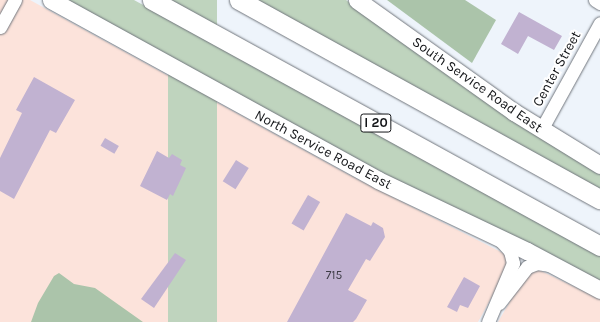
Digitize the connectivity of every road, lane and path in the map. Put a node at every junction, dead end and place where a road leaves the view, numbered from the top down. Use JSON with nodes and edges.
{"nodes":[{"id":1,"x":15,"y":0,"type":"edge"},
{"id":2,"x":51,"y":0,"type":"edge"},
{"id":3,"x":152,"y":0,"type":"edge"},
{"id":4,"x":239,"y":0,"type":"edge"},
{"id":5,"x":357,"y":0,"type":"edge"},
{"id":6,"x":595,"y":0,"type":"edge"},
{"id":7,"x":600,"y":3,"type":"edge"},
{"id":8,"x":600,"y":23,"type":"edge"},
{"id":9,"x":0,"y":27,"type":"edge"},
{"id":10,"x":541,"y":130,"type":"junction"},
{"id":11,"x":600,"y":165,"type":"edge"},
{"id":12,"x":600,"y":199,"type":"edge"},
{"id":13,"x":492,"y":234,"type":"junction"},
{"id":14,"x":600,"y":246,"type":"edge"},
{"id":15,"x":558,"y":267,"type":"junction"},
{"id":16,"x":600,"y":290,"type":"edge"},
{"id":17,"x":498,"y":304,"type":"junction"},
{"id":18,"x":488,"y":322,"type":"edge"}],
"edges":[{"from":1,"to":9,"type":"street"},
{"from":2,"to":13,"type":"main road","name":"North Service Road East"},
{"from":3,"to":14,"type":"highway","number":"I 20"},
{"from":4,"to":12,"type":"highway"},
{"from":5,"to":10,"type":"main road","name":"South Service Road East"},
{"from":6,"to":7,"type":"street"},
{"from":8,"to":10,"type":"street","name":"Center Street"},
{"from":10,"to":11,"type":"main road","name":"South Service Road East"},
{"from":13,"to":15,"type":"main road","name":"North Service Road East"},
{"from":13,"to":17,"type":"street"},
{"from":15,"to":16,"type":"main road","name":"North Service Road East"},
{"from":15,"to":17,"type":"street"},
{"from":17,"to":18,"type":"street"}]}
